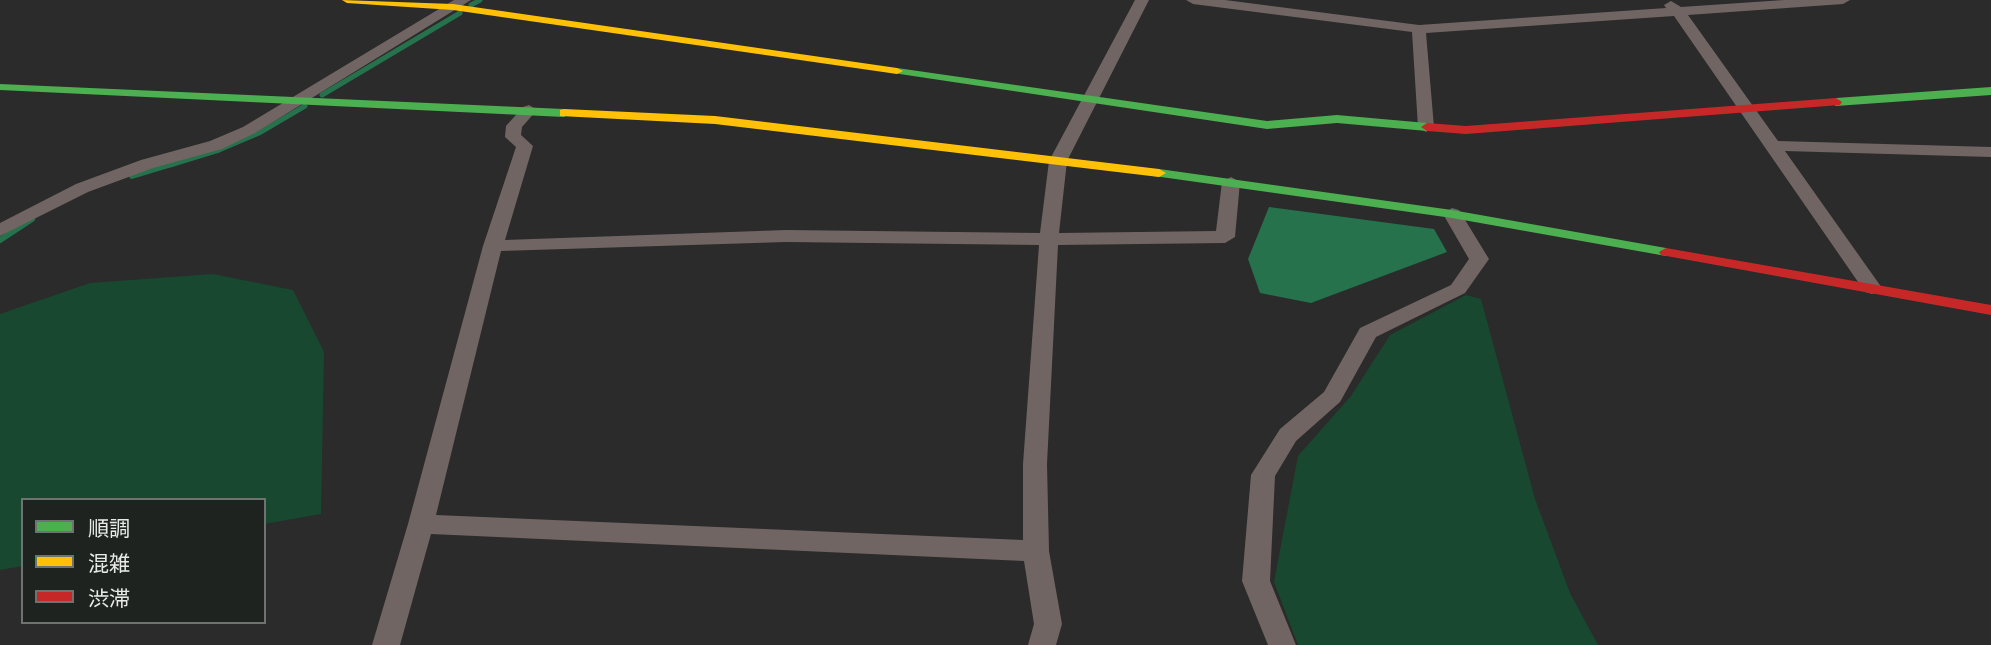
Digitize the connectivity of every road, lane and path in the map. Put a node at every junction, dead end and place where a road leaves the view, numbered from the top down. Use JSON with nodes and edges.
{"nodes":[{"id":1,"x":347,"y":0,"type":"edge"},
{"id":2,"x":1142,"y":0,"type":"edge"},
{"id":3,"x":1193,"y":0,"type":"edge"},
{"id":4,"x":1665,"y":0,"type":"edge"},
{"id":5,"x":1843,"y":0,"type":"edge"},
{"id":6,"x":458,"y":3,"type":"edge"},
{"id":7,"x":1678,"y":11,"type":"junction"},
{"id":8,"x":1419,"y":29,"type":"junction"},
{"id":9,"x":2,"y":88,"type":"edge"},
{"id":10,"x":1991,"y":91,"type":"edge"},
{"id":11,"x":1089,"y":100,"type":"junction"},
{"id":12,"x":296,"y":102,"type":"junction"},
{"id":13,"x":1745,"y":108,"type":"junction"},
{"id":14,"x":529,"y":110,"type":"junction"},
{"id":15,"x":1426,"y":127,"type":"junction"},
{"id":16,"x":1774,"y":146,"type":"junction"},
{"id":17,"x":1991,"y":152,"type":"edge"},
{"id":18,"x":1058,"y":161,"type":"junction"},
{"id":19,"x":1231,"y":182,"type":"junction"},
{"id":20,"x":1451,"y":214,"type":"junction"},
{"id":21,"x":0,"y":230,"type":"edge"},
{"id":22,"x":1049,"y":239,"type":"junction"},
{"id":23,"x":493,"y":246,"type":"junction"},
{"id":24,"x":1872,"y":288,"type":"junction"},
{"id":25,"x":1991,"y":310,"type":"edge"},
{"id":26,"x":421,"y":524,"type":"junction"},
{"id":27,"x":1036,"y":551,"type":"junction"},
{"id":28,"x":386,"y":645,"type":"edge"},
{"id":29,"x":1042,"y":645,"type":"edge"},
{"id":30,"x":1282,"y":645,"type":"edge"}],
"edges":[{"from":1,"to":6,"type":"street"},
{"from":2,"to":11,"type":"street"},
{"from":3,"to":8,"type":"street"},
{"from":4,"to":7,"type":"street"},
{"from":5,"to":7,"type":"street"},
{"from":6,"to":11,"type":"street"},
{"from":6,"to":12,"type":"street"},
{"from":7,"to":8,"type":"street"},
{"from":7,"to":13,"type":"street"},
{"from":8,"to":15,"type":"street"},
{"from":9,"to":12,"type":"street"},
{"from":10,"to":13,"type":"street"},
{"from":11,"to":15,"type":"street"},
{"from":11,"to":18,"type":"street"},
{"from":12,"to":14,"type":"street"},
{"from":12,"to":21,"type":"street"},
{"from":13,"to":15,"type":"street"},
{"from":13,"to":16,"type":"street"},
{"from":14,"to":18,"type":"street"},
{"from":14,"to":23,"type":"street"},
{"from":16,"to":17,"type":"street"},
{"from":16,"to":24,"type":"street"},
{"from":18,"to":19,"type":"street"},
{"from":18,"to":22,"type":"street"},
{"from":19,"to":20,"type":"street"},
{"from":19,"to":22,"type":"street"},
{"from":20,"to":24,"type":"street"},
{"from":20,"to":30,"type":"street"},
{"from":22,"to":23,"type":"street"},
{"from":22,"to":27,"type":"street"},
{"from":23,"to":26,"type":"street"},
{"from":24,"to":25,"type":"street"},
{"from":26,"to":27,"type":"street"},
{"from":26,"to":28,"type":"street"},
{"from":27,"to":29,"type":"street"}]}
